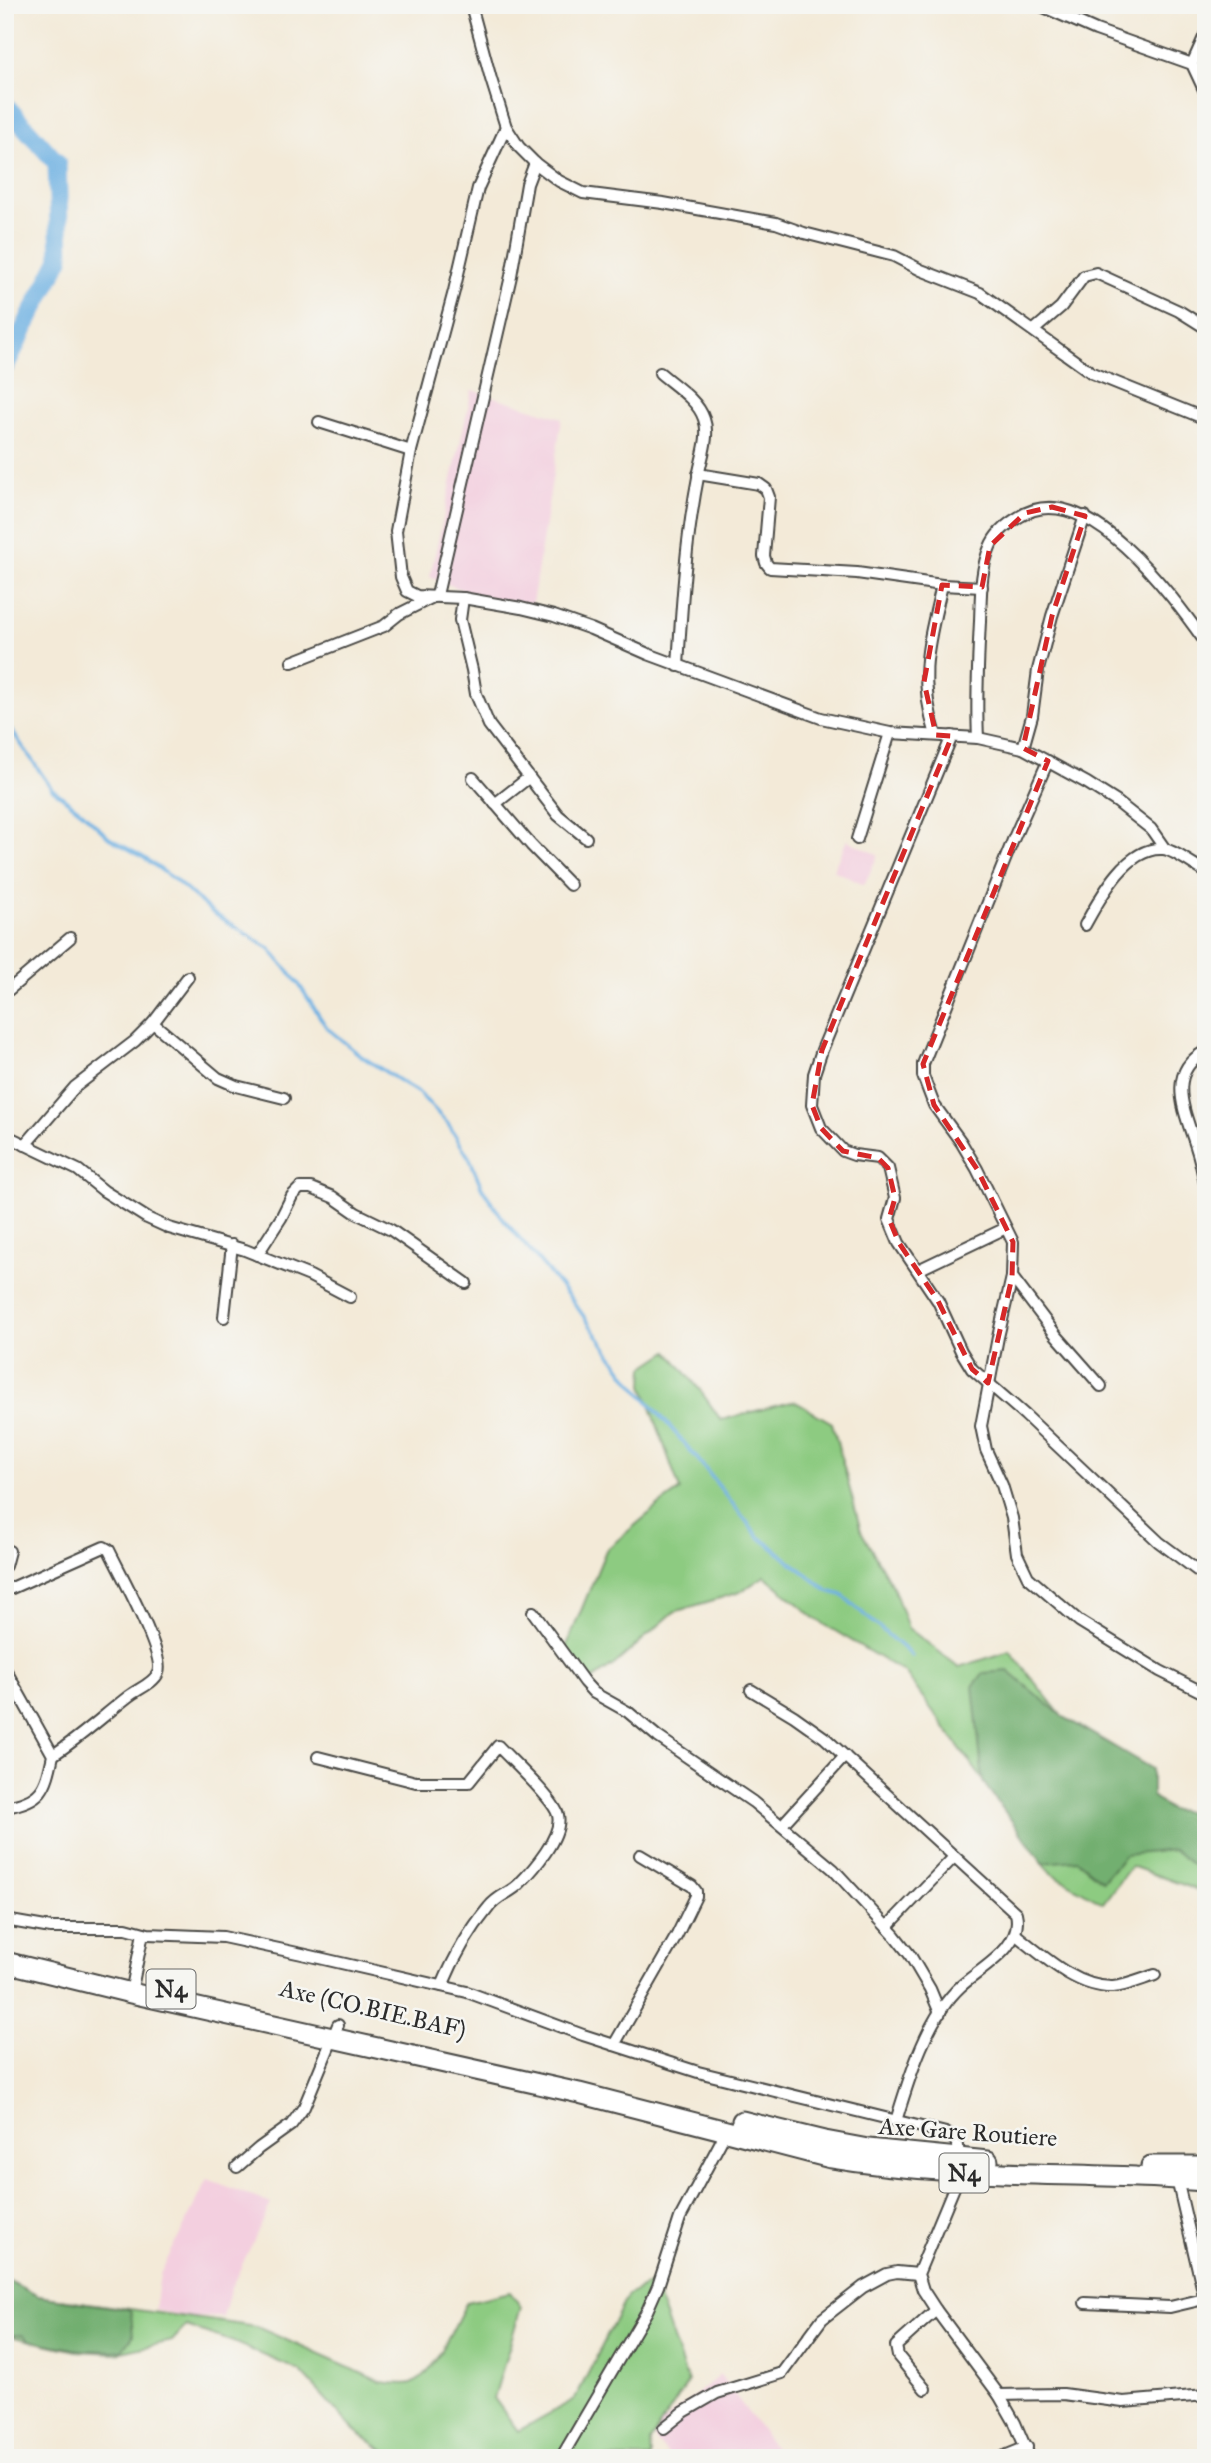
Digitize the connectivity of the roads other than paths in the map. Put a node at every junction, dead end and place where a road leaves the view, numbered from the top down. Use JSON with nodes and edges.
{"nodes":[{"id":1,"x":471,"y":5,"type":"edge"},
{"id":2,"x":1039,"y":5,"type":"edge"},
{"id":3,"x":1206,"y":33,"type":"edge"},
{"id":4,"x":1192,"y":64,"type":"junction"},
{"id":5,"x":1206,"y":94,"type":"edge"},
{"id":6,"x":506,"y":127,"type":"junction"},
{"id":7,"x":535,"y":163,"type":"junction"},
{"id":8,"x":1206,"y":328,"type":"edge"},
{"id":9,"x":1034,"y":330,"type":"junction"},
{"id":10,"x":660,"y":373,"type":"dead end"},
{"id":11,"x":1206,"y":419,"type":"edge"},
{"id":12,"x":319,"y":422,"type":"dead end"},
{"id":13,"x":411,"y":451,"type":"junction"},
{"id":14,"x":698,"y":474,"type":"junction"},
{"id":15,"x":1084,"y":516,"type":"junction"},
{"id":16,"x":942,"y":585,"type":"junction"},
{"id":17,"x":982,"y":587,"type":"junction"},
{"id":18,"x":437,"y":595,"type":"junction"},
{"id":19,"x":463,"y":598,"type":"junction"},
{"id":20,"x":1206,"y":643,"type":"edge"},
{"id":21,"x":292,"y":662,"type":"dead end"},
{"id":22,"x":678,"y":666,"type":"junction"},
{"id":23,"x":890,"y":733,"type":"junction"},
{"id":24,"x":936,"y":735,"type":"junction"},
{"id":25,"x":952,"y":736,"type":"junction"},
{"id":26,"x":978,"y":738,"type":"junction"},
{"id":27,"x":1023,"y":748,"type":"junction"},
{"id":28,"x":1048,"y":761,"type":"junction"},
{"id":29,"x":474,"y":778,"type":"dead end"},
{"id":30,"x":528,"y":778,"type":"junction"},
{"id":31,"x":495,"y":804,"type":"junction"},
{"id":32,"x":586,"y":838,"type":"dead end"},
{"id":33,"x":857,"y":839,"type":"dead end"},
{"id":34,"x":1165,"y":849,"type":"junction"},
{"id":35,"x":1206,"y":872,"type":"edge"},
{"id":36,"x":570,"y":885,"type":"dead end"},
{"id":37,"x":1085,"y":925,"type":"dead end"},
{"id":38,"x":70,"y":938,"type":"dead end"},
{"id":39,"x":188,"y":977,"type":"dead end"},
{"id":40,"x":5,"y":993,"type":"edge"},
{"id":41,"x":153,"y":1023,"type":"junction"},
{"id":42,"x":1206,"y":1051,"type":"edge"},
{"id":43,"x":285,"y":1098,"type":"dead end"},
{"id":44,"x":5,"y":1135,"type":"edge"},
{"id":45,"x":25,"y":1146,"type":"junction"},
{"id":46,"x":1206,"y":1188,"type":"edge"},
{"id":47,"x":1006,"y":1228,"type":"junction"},
{"id":48,"x":232,"y":1245,"type":"junction"},
{"id":49,"x":257,"y":1255,"type":"junction"},
{"id":50,"x":918,"y":1270,"type":"junction"},
{"id":51,"x":1012,"y":1277,"type":"junction"},
{"id":52,"x":466,"y":1283,"type":"dead end"},
{"id":53,"x":350,"y":1297,"type":"dead end"},
{"id":54,"x":224,"y":1317,"type":"dead end"},
{"id":55,"x":988,"y":1383,"type":"junction"},
{"id":56,"x":1101,"y":1386,"type":"dead end"},
{"id":57,"x":9,"y":1550,"type":"dead end"},
{"id":58,"x":5,"y":1566,"type":"edge"},
{"id":59,"x":1206,"y":1577,"type":"edge"},
{"id":60,"x":5,"y":1591,"type":"edge"},
{"id":61,"x":533,"y":1612,"type":"dead end"},
{"id":62,"x":5,"y":1669,"type":"edge"},
{"id":63,"x":751,"y":1690,"type":"dead end"},
{"id":64,"x":1206,"y":1694,"type":"edge"},
{"id":65,"x":53,"y":1755,"type":"junction"},
{"id":66,"x":845,"y":1756,"type":"junction"},
{"id":67,"x":318,"y":1757,"type":"dead end"},
{"id":68,"x":5,"y":1807,"type":"edge"},
{"id":69,"x":782,"y":1825,"type":"junction"},
{"id":70,"x":640,"y":1855,"type":"dead end"},
{"id":71,"x":954,"y":1857,"type":"junction"},
{"id":72,"x":5,"y":1920,"type":"edge"},
{"id":73,"x":887,"y":1927,"type":"junction"},
{"id":74,"x":143,"y":1933,"type":"junction"},
{"id":75,"x":1015,"y":1934,"type":"junction"},
{"id":76,"x":5,"y":1950,"type":"edge"},
{"id":77,"x":5,"y":1962,"type":"edge"},
{"id":78,"x":1155,"y":1975,"type":"dead end"},
{"id":79,"x":442,"y":1986,"type":"junction"},
{"id":80,"x":132,"y":1987,"type":"junction"},
{"id":81,"x":940,"y":2014,"type":"junction"},
{"id":82,"x":336,"y":2031,"type":"junction"},
{"id":83,"x":614,"y":2045,"type":"junction"},
{"id":84,"x":897,"y":2121,"type":"junction"},
{"id":85,"x":728,"y":2124,"type":"junction"},
{"id":86,"x":960,"y":2166,"type":"junction"},
{"id":87,"x":1206,"y":2166,"type":"edge"},
{"id":88,"x":237,"y":2167,"type":"dead end"},
{"id":89,"x":1176,"y":2172,"type":"junction"},
{"id":90,"x":1206,"y":2180,"type":"edge"},
{"id":91,"x":918,"y":2274,"type":"junction"},
{"id":92,"x":1205,"y":2301,"type":"edge"},
{"id":93,"x":1085,"y":2304,"type":"dead end"},
{"id":94,"x":936,"y":2310,"type":"junction"},
{"id":95,"x":925,"y":2389,"type":"dead end"},
{"id":96,"x":999,"y":2395,"type":"junction"},
{"id":97,"x":1206,"y":2395,"type":"edge"},
{"id":98,"x":664,"y":2428,"type":"dead end"},
{"id":99,"x":1028,"y":2452,"type":"edge"},
{"id":100,"x":561,"y":2458,"type":"edge"},
{"id":101,"x":1000,"y":2458,"type":"edge"}],
"edges":[{"from":1,"to":6,"type":"street"},
{"from":2,"to":4,"type":"street"},
{"from":3,"to":4,"type":"street"},
{"from":4,"to":5,"type":"street"},
{"from":6,"to":7,"type":"street"},
{"from":6,"to":13,"type":"street"},
{"from":7,"to":9,"type":"street"},
{"from":7,"to":18,"type":"street"},
{"from":8,"to":9,"type":"street"},
{"from":9,"to":11,"type":"street"},
{"from":10,"to":14,"type":"street"},
{"from":12,"to":13,"type":"street"},
{"from":13,"to":18,"type":"street"},
{"from":14,"to":16,"type":"street"},
{"from":14,"to":22,"type":"street"},
{"from":15,"to":17,"type":"street"},
{"from":15,"to":20,"type":"street"},
{"from":15,"to":27,"type":"street"},
{"from":16,"to":17,"type":"street"},
{"from":16,"to":24,"type":"street"},
{"from":17,"to":26,"type":"street"},
{"from":18,"to":19,"type":"street"},
{"from":18,"to":21,"type":"street"},
{"from":19,"to":22,"type":"street"},
{"from":19,"to":30,"type":"street"},
{"from":22,"to":23,"type":"street"},
{"from":23,"to":24,"type":"street"},
{"from":23,"to":33,"type":"street"},
{"from":24,"to":25,"type":"street"},
{"from":25,"to":26,"type":"street"},
{"from":25,"to":50,"type":"street"},
{"from":26,"to":27,"type":"street"},
{"from":27,"to":28,"type":"street"},
{"from":28,"to":34,"type":"street"},
{"from":28,"to":47,"type":"street"},
{"from":29,"to":31,"type":"street"},
{"from":30,"to":31,"type":"street"},
{"from":30,"to":32,"type":"street"},
{"from":31,"to":36,"type":"street"},
{"from":34,"to":35,"type":"street"},
{"from":34,"to":37,"type":"street"},
{"from":38,"to":40,"type":"street"},
{"from":39,"to":41,"type":"street"},
{"from":41,"to":43,"type":"street"},
{"from":41,"to":45,"type":"street"},
{"from":42,"to":46,"type":"street"},
{"from":44,"to":45,"type":"street"},
{"from":45,"to":48,"type":"street"},
{"from":47,"to":50,"type":"street"},
{"from":47,"to":51,"type":"street"},
{"from":48,"to":49,"type":"street"},
{"from":48,"to":54,"type":"street"},
{"from":49,"to":52,"type":"street"},
{"from":49,"to":53,"type":"street"},
{"from":50,"to":55,"type":"street"},
{"from":51,"to":55,"type":"street"},
{"from":51,"to":56,"type":"street"},
{"from":55,"to":59,"type":"street"},
{"from":55,"to":64,"type":"street"},
{"from":57,"to":58,"type":"street"},
{"from":60,"to":65,"type":"street"},
{"from":61,"to":69,"type":"street"},
{"from":62,"to":65,"type":"street"},
{"from":63,"to":66,"type":"street"},
{"from":65,"to":68,"type":"street"},
{"from":66,"to":69,"type":"street"},
{"from":66,"to":71,"type":"street"},
{"from":67,"to":79,"type":"street"},
{"from":69,"to":73,"type":"street"},
{"from":70,"to":83,"type":"street"},
{"from":71,"to":73,"type":"street"},
{"from":71,"to":75,"type":"street"},
{"from":72,"to":74,"type":"street"},
{"from":73,"to":81,"type":"street"},
{"from":74,"to":79,"type":"street"},
{"from":74,"to":80,"type":"street"},
{"from":75,"to":78,"type":"street"},
{"from":75,"to":81,"type":"street"},
{"from":76,"to":80,"type":"highway","name":"Axe (CO.BIE.BAF)","number":"N4"},
{"from":77,"to":80,"type":"highway","name":"Axe (CO.BIE.BAF)","number":"N4"},
{"from":79,"to":83,"type":"street"},
{"from":80,"to":82,"type":"highway","name":"Axe (CO.BIE.BAF)","number":"N4"},
{"from":81,"to":84,"type":"street"},
{"from":82,"to":85,"type":"highway","name":"Axe (CO.BIE.BAF)","number":"N4"},
{"from":82,"to":88,"type":"street"},
{"from":83,"to":84,"type":"street"},
{"from":84,"to":86,"type":"street"},
{"from":85,"to":86,"type":"highway","name":"Axe Gare Routiere","number":"N4"},
{"from":85,"to":100,"type":"street"},
{"from":86,"to":89,"type":"highway","name":"Axe Gare Routiere","number":"N4"},
{"from":86,"to":91,"type":"street"},
{"from":87,"to":89,"type":"highway","name":"Axe Gare Routiere","number":"N4"},
{"from":89,"to":90,"type":"highway","name":"Axe Gare Routiere","number":"N4"},
{"from":89,"to":92,"type":"street"},
{"from":91,"to":94,"type":"street"},
{"from":91,"to":98,"type":"street"},
{"from":92,"to":93,"type":"street"},
{"from":94,"to":95,"type":"street"},
{"from":94,"to":96,"type":"street"},
{"from":96,"to":97,"type":"street"},
{"from":96,"to":99,"type":"street"},
{"from":99,"to":101,"type":"street"}]}
